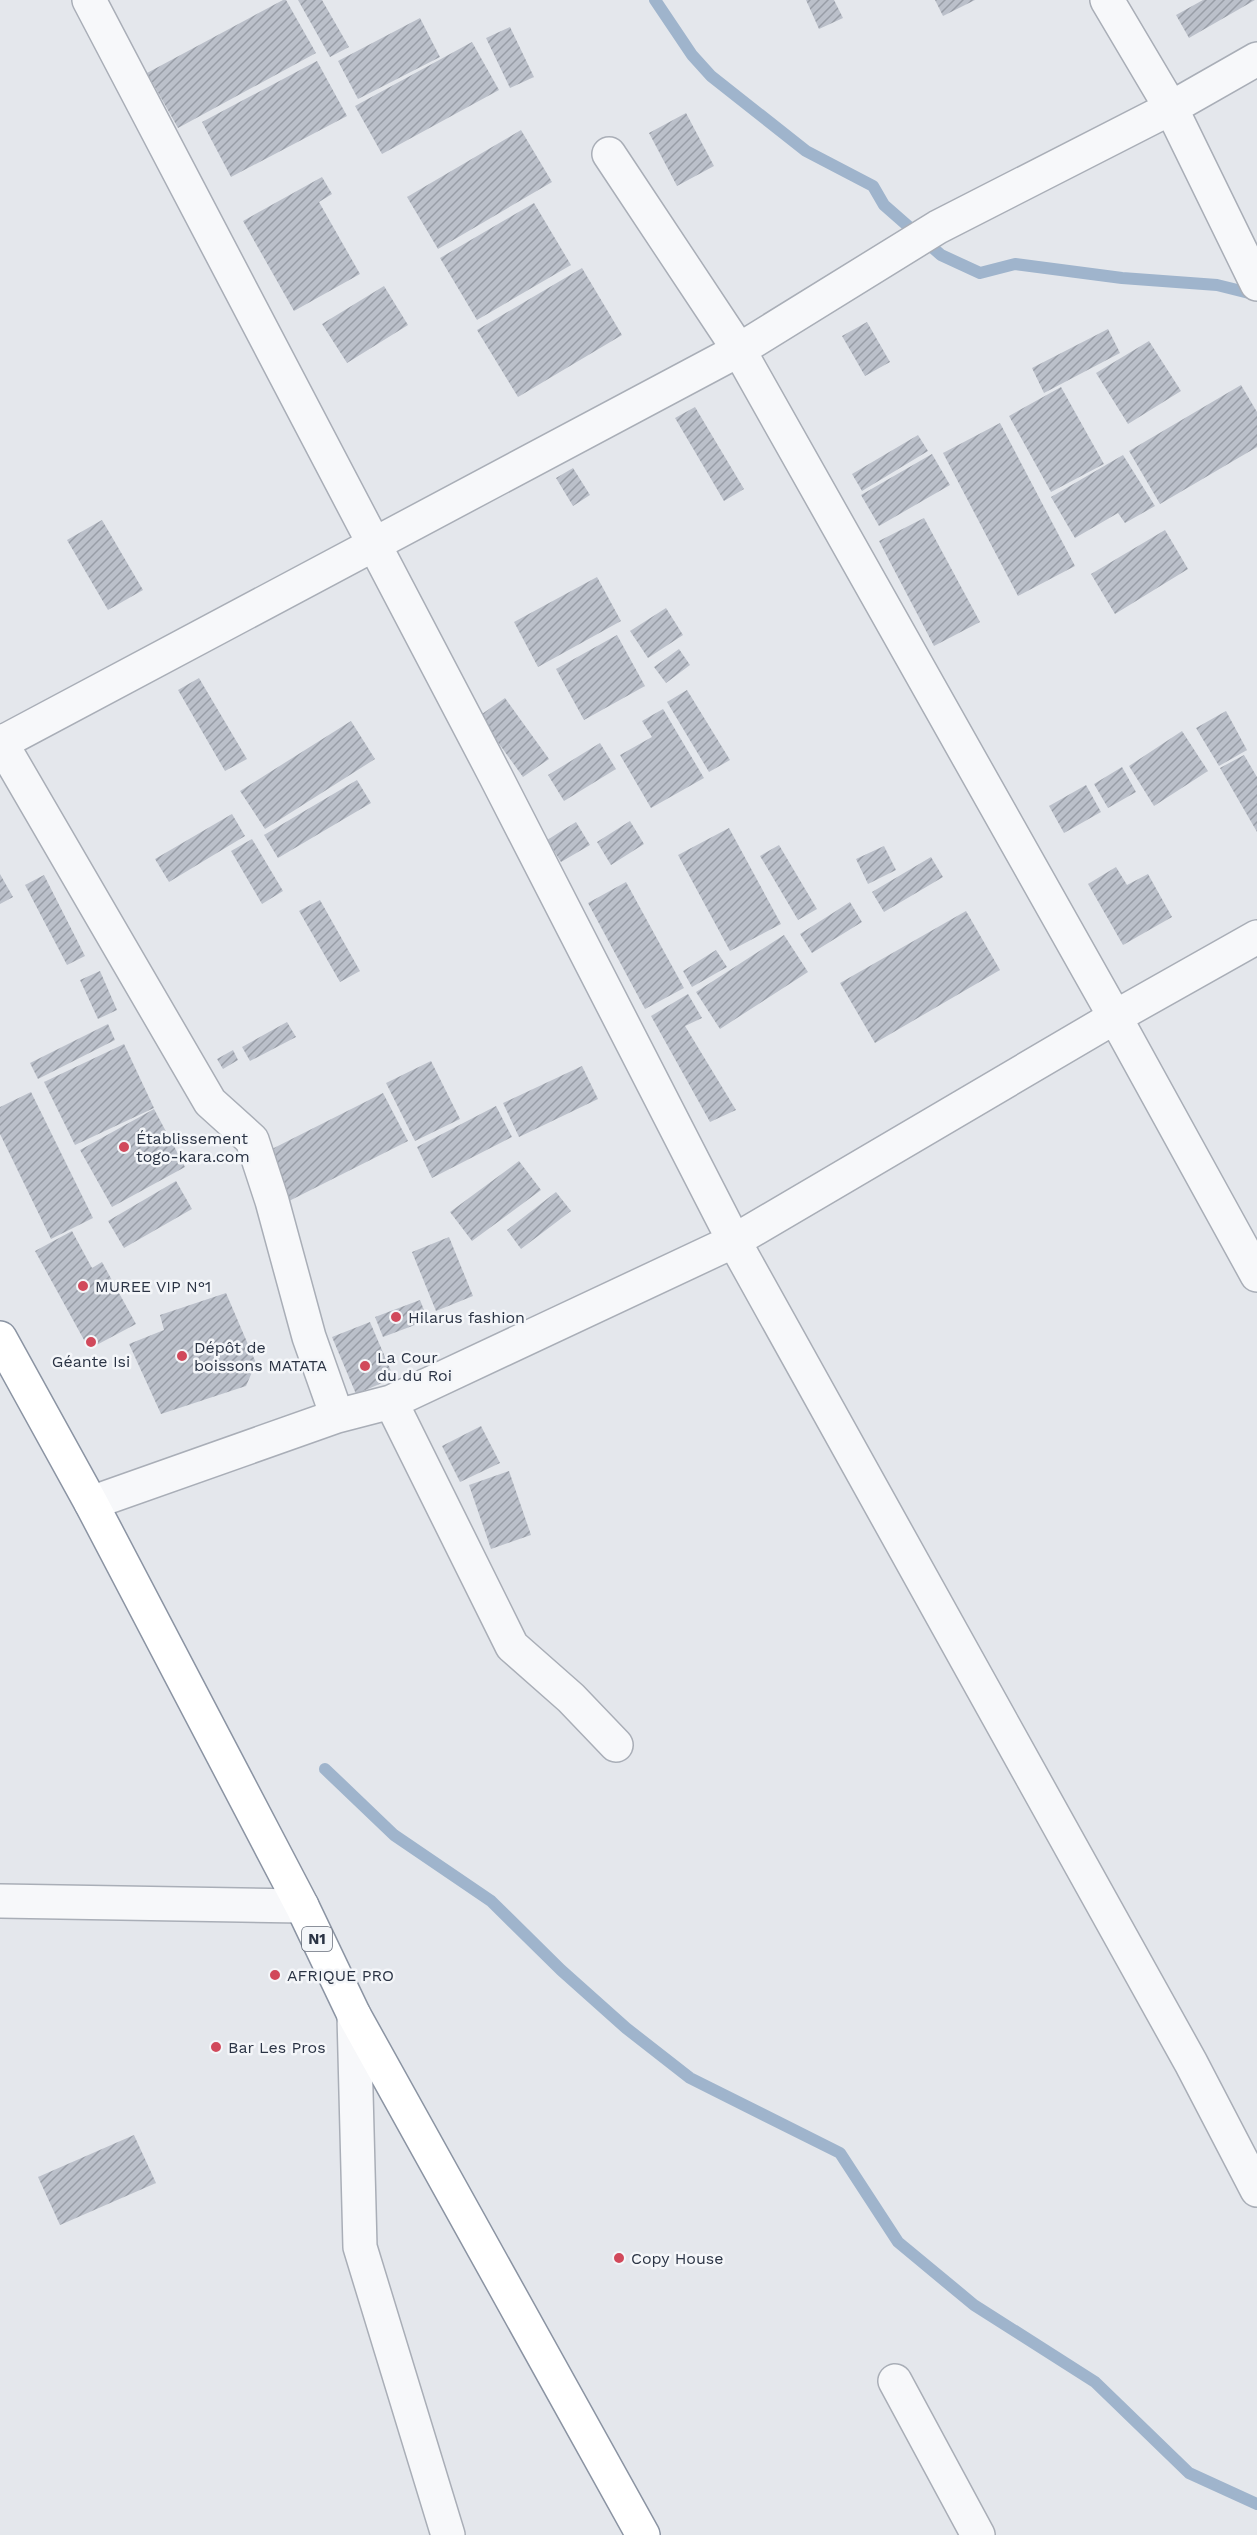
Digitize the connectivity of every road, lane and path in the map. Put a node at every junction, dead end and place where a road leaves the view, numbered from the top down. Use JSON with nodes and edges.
{"nodes":[{"id":1,"x":89,"y":0,"type":"edge"},
{"id":2,"x":1107,"y":0,"type":"edge"},
{"id":3,"x":1257,"y":59,"type":"edge"},
{"id":4,"x":1171,"y":108,"type":"junction"},
{"id":5,"x":609,"y":154,"type":"dead end"},
{"id":6,"x":1253,"y":275,"type":"edge"},
{"id":7,"x":739,"y":350,"type":"junction"},
{"id":8,"x":374,"y":545,"type":"junction"},
{"id":9,"x":0,"y":742,"type":"edge"},
{"id":10,"x":1257,"y":937,"type":"edge"},
{"id":11,"x":1115,"y":1017,"type":"junction"},
{"id":12,"x":734,"y":1241,"type":"junction"},
{"id":13,"x":1257,"y":1275,"type":"edge"},
{"id":14,"x":0,"y":1338,"type":"edge"},
{"id":15,"x":391,"y":1402,"type":"junction"},
{"id":16,"x":337,"y":1416,"type":"junction"},
{"id":17,"x":91,"y":1503,"type":"junction"},
{"id":18,"x":616,"y":1745,"type":"dead end"},
{"id":19,"x":0,"y":1901,"type":"edge"},
{"id":20,"x":302,"y":1906,"type":"junction"},
{"id":21,"x":354,"y":2015,"type":"junction"},
{"id":22,"x":1257,"y":2190,"type":"edge"},
{"id":23,"x":895,"y":2381,"type":"dead end"},
{"id":24,"x":448,"y":2535,"type":"edge"},
{"id":25,"x":643,"y":2535,"type":"edge"},
{"id":26,"x":978,"y":2535,"type":"edge"}],
"edges":[{"from":1,"to":8,"type":"street"},
{"from":2,"to":4,"type":"street"},
{"from":3,"to":4,"type":"street"},
{"from":4,"to":6,"type":"street"},
{"from":4,"to":7,"type":"street"},
{"from":5,"to":7,"type":"street"},
{"from":7,"to":8,"type":"street"},
{"from":7,"to":11,"type":"street"},
{"from":8,"to":9,"type":"street"},
{"from":8,"to":12,"type":"street"},
{"from":9,"to":16,"type":"street"},
{"from":10,"to":11,"type":"street"},
{"from":11,"to":12,"type":"street"},
{"from":11,"to":13,"type":"street"},
{"from":12,"to":15,"type":"street"},
{"from":12,"to":22,"type":"street"},
{"from":14,"to":17,"type":"highway","number":"N1"},
{"from":15,"to":16,"type":"street"},
{"from":15,"to":18,"type":"street"},
{"from":16,"to":17,"type":"street"},
{"from":17,"to":20,"type":"highway","number":"N1"},
{"from":19,"to":20,"type":"street"},
{"from":20,"to":21,"type":"highway","number":"N1"},
{"from":21,"to":24,"type":"street"},
{"from":21,"to":25,"type":"highway","number":"N1"},
{"from":23,"to":26,"type":"street"}]}
